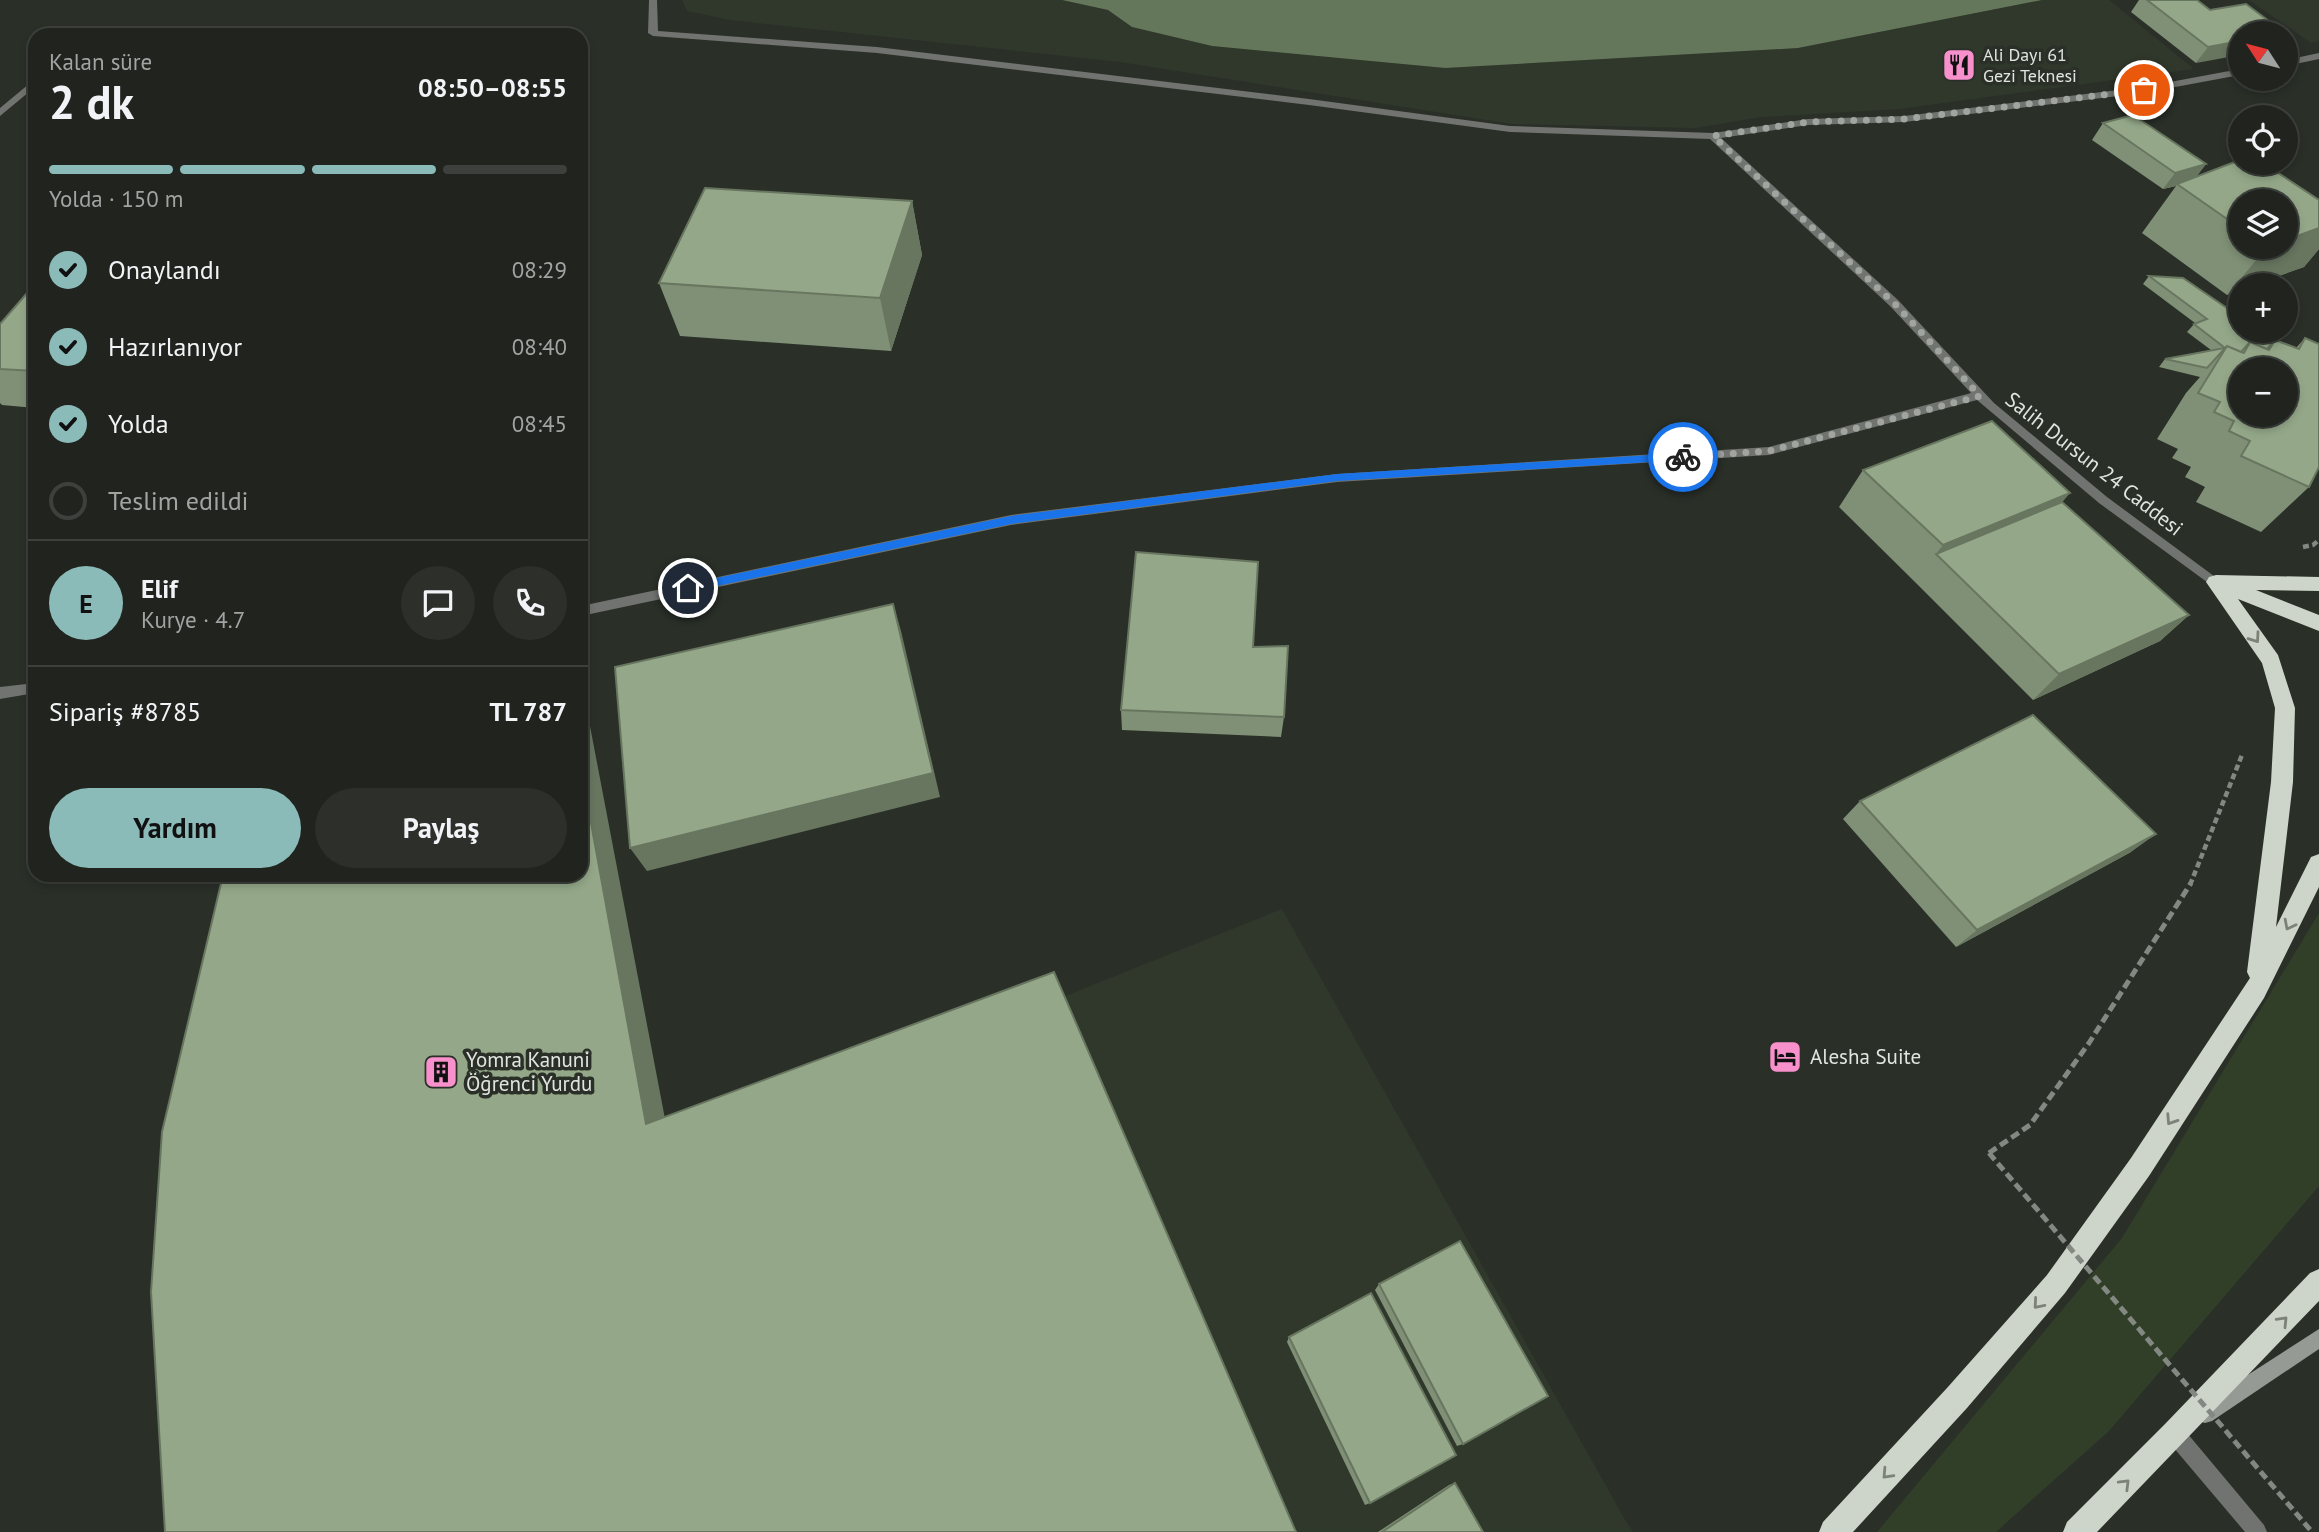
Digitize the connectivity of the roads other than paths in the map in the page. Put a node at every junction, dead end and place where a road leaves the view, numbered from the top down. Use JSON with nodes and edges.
{"nodes":[{"id":1,"x":653,"y":0,"type":"edge"},
{"id":2,"x":2319,"y":56,"type":"edge"},
{"id":3,"x":2298,"y":60,"type":"edge"},
{"id":4,"x":2228,"y":74,"type":"edge"},
{"id":5,"x":28,"y":88,"type":"edge"},
{"id":6,"x":0,"y":113,"type":"edge"},
{"id":7,"x":1713,"y":136,"type":"junction"},
{"id":8,"x":1980,"y":396,"type":"junction"},
{"id":9,"x":2216,"y":582,"type":"junction"},
{"id":10,"x":2319,"y":584,"type":"edge"},
{"id":11,"x":588,"y":610,"type":"edge"},
{"id":12,"x":2319,"y":623,"type":"edge"},
{"id":13,"x":28,"y":689,"type":"edge"},
{"id":14,"x":0,"y":693,"type":"edge"},
{"id":15,"x":2319,"y":864,"type":"edge"},
{"id":16,"x":2256,"y":990,"type":"junction"},
{"id":17,"x":2319,"y":1282,"type":"edge"},
{"id":18,"x":2319,"y":1338,"type":"edge"},
{"id":19,"x":2175,"y":1434,"type":"junction"},
{"id":20,"x":1833,"y":1532,"type":"edge"},
{"id":21,"x":2077,"y":1532,"type":"edge"},
{"id":22,"x":2257,"y":1532,"type":"edge"}],
"edges":[{"from":1,"to":7,"type":"street"},
{"from":2,"to":3,"type":"street"},
{"from":4,"to":7,"type":"street"},
{"from":5,"to":6,"type":"street"},
{"from":7,"to":8,"type":"street","name":"Salih Dursun 24 Caddesi"},
{"from":8,"to":9,"type":"street","name":"Salih Dursun 24 Caddesi"},
{"from":8,"to":11,"type":"street"},
{"from":9,"to":10,"type":"highway"},
{"from":9,"to":12,"type":"highway"},
{"from":9,"to":16,"type":"highway","one_way":true},
{"from":13,"to":14,"type":"street"},
{"from":15,"to":16,"type":"highway","one_way":true},
{"from":16,"to":20,"type":"highway","one_way":true},
{"from":19,"to":17,"type":"highway","one_way":true},
{"from":18,"to":19,"type":"main road"},
{"from":21,"to":19,"type":"highway","one_way":true},
{"from":19,"to":22,"type":"street"}]}
